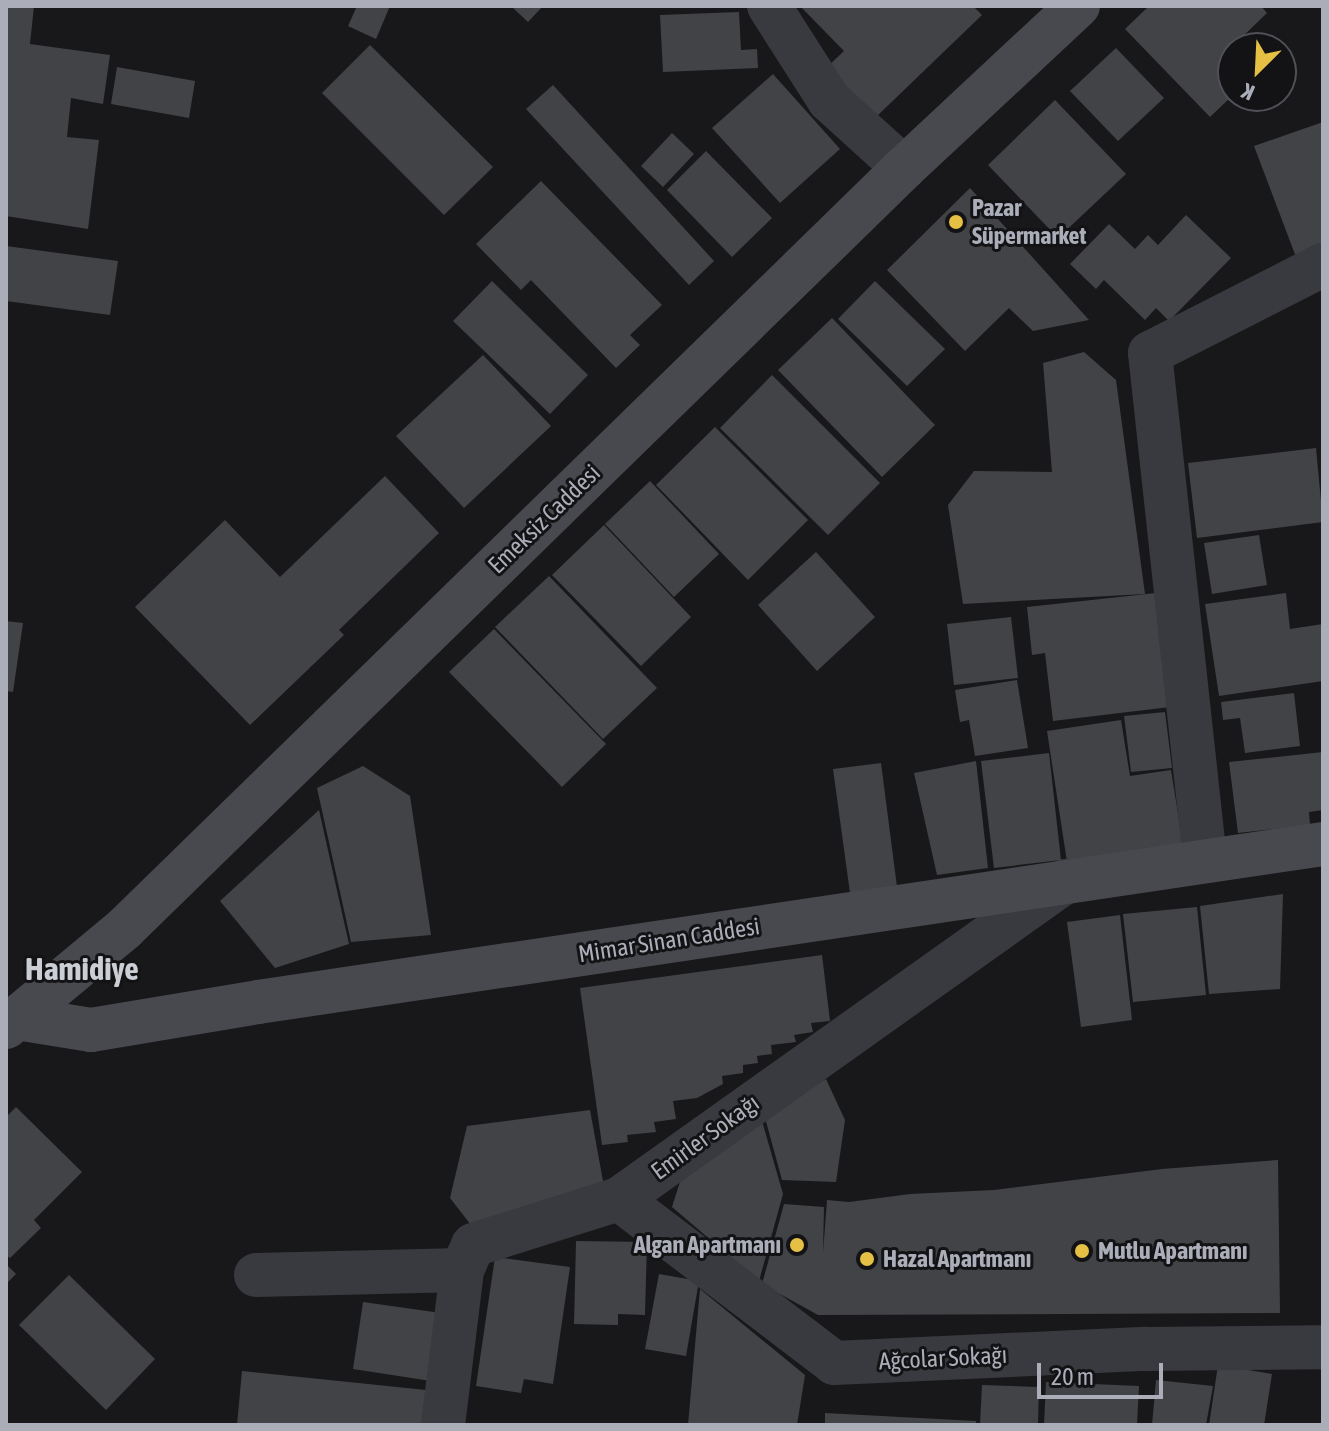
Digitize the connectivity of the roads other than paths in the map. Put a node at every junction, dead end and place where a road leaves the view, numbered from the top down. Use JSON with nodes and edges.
{"nodes":[{"id":1,"x":769,"y":6,"type":"edge"},
{"id":2,"x":1078,"y":6,"type":"edge"},
{"id":3,"x":904,"y":168,"type":"junction"},
{"id":4,"x":1323,"y":265,"type":"edge"},
{"id":5,"x":1323,"y":844,"type":"edge"},
{"id":6,"x":1205,"y":860,"type":"junction"},
{"id":7,"x":1066,"y":881,"type":"junction"},
{"id":8,"x":11,"y":1022,"type":"edge"},
{"id":9,"x":619,"y":1199,"type":"junction"},
{"id":10,"x":462,"y":1270,"type":"junction"},
{"id":11,"x":256,"y":1275,"type":"dead end"},
{"id":12,"x":1323,"y":1347,"type":"edge"},
{"id":13,"x":443,"y":1425,"type":"edge"}],
"edges":[{"from":1,"to":3,"type":"street"},
{"from":2,"to":3,"type":"main road","name":"Emeksiz Caddesi"},
{"from":3,"to":8,"type":"main road","name":"Emeksiz Caddesi"},
{"from":4,"to":6,"type":"street"},
{"from":5,"to":6,"type":"main road","name":"Mimar Sinan Caddesi"},
{"from":6,"to":7,"type":"main road","name":"Mimar Sinan Caddesi"},
{"from":7,"to":8,"type":"main road","name":"Mimar Sinan Caddesi"},
{"from":7,"to":9,"type":"street","name":"Emirler Sokağı"},
{"from":9,"to":10,"type":"street","name":"Emirler Sokağı"},
{"from":9,"to":12,"type":"street","name":"Ağcolar Sokağı"},
{"from":10,"to":11,"type":"street"},
{"from":10,"to":13,"type":"street"}]}
